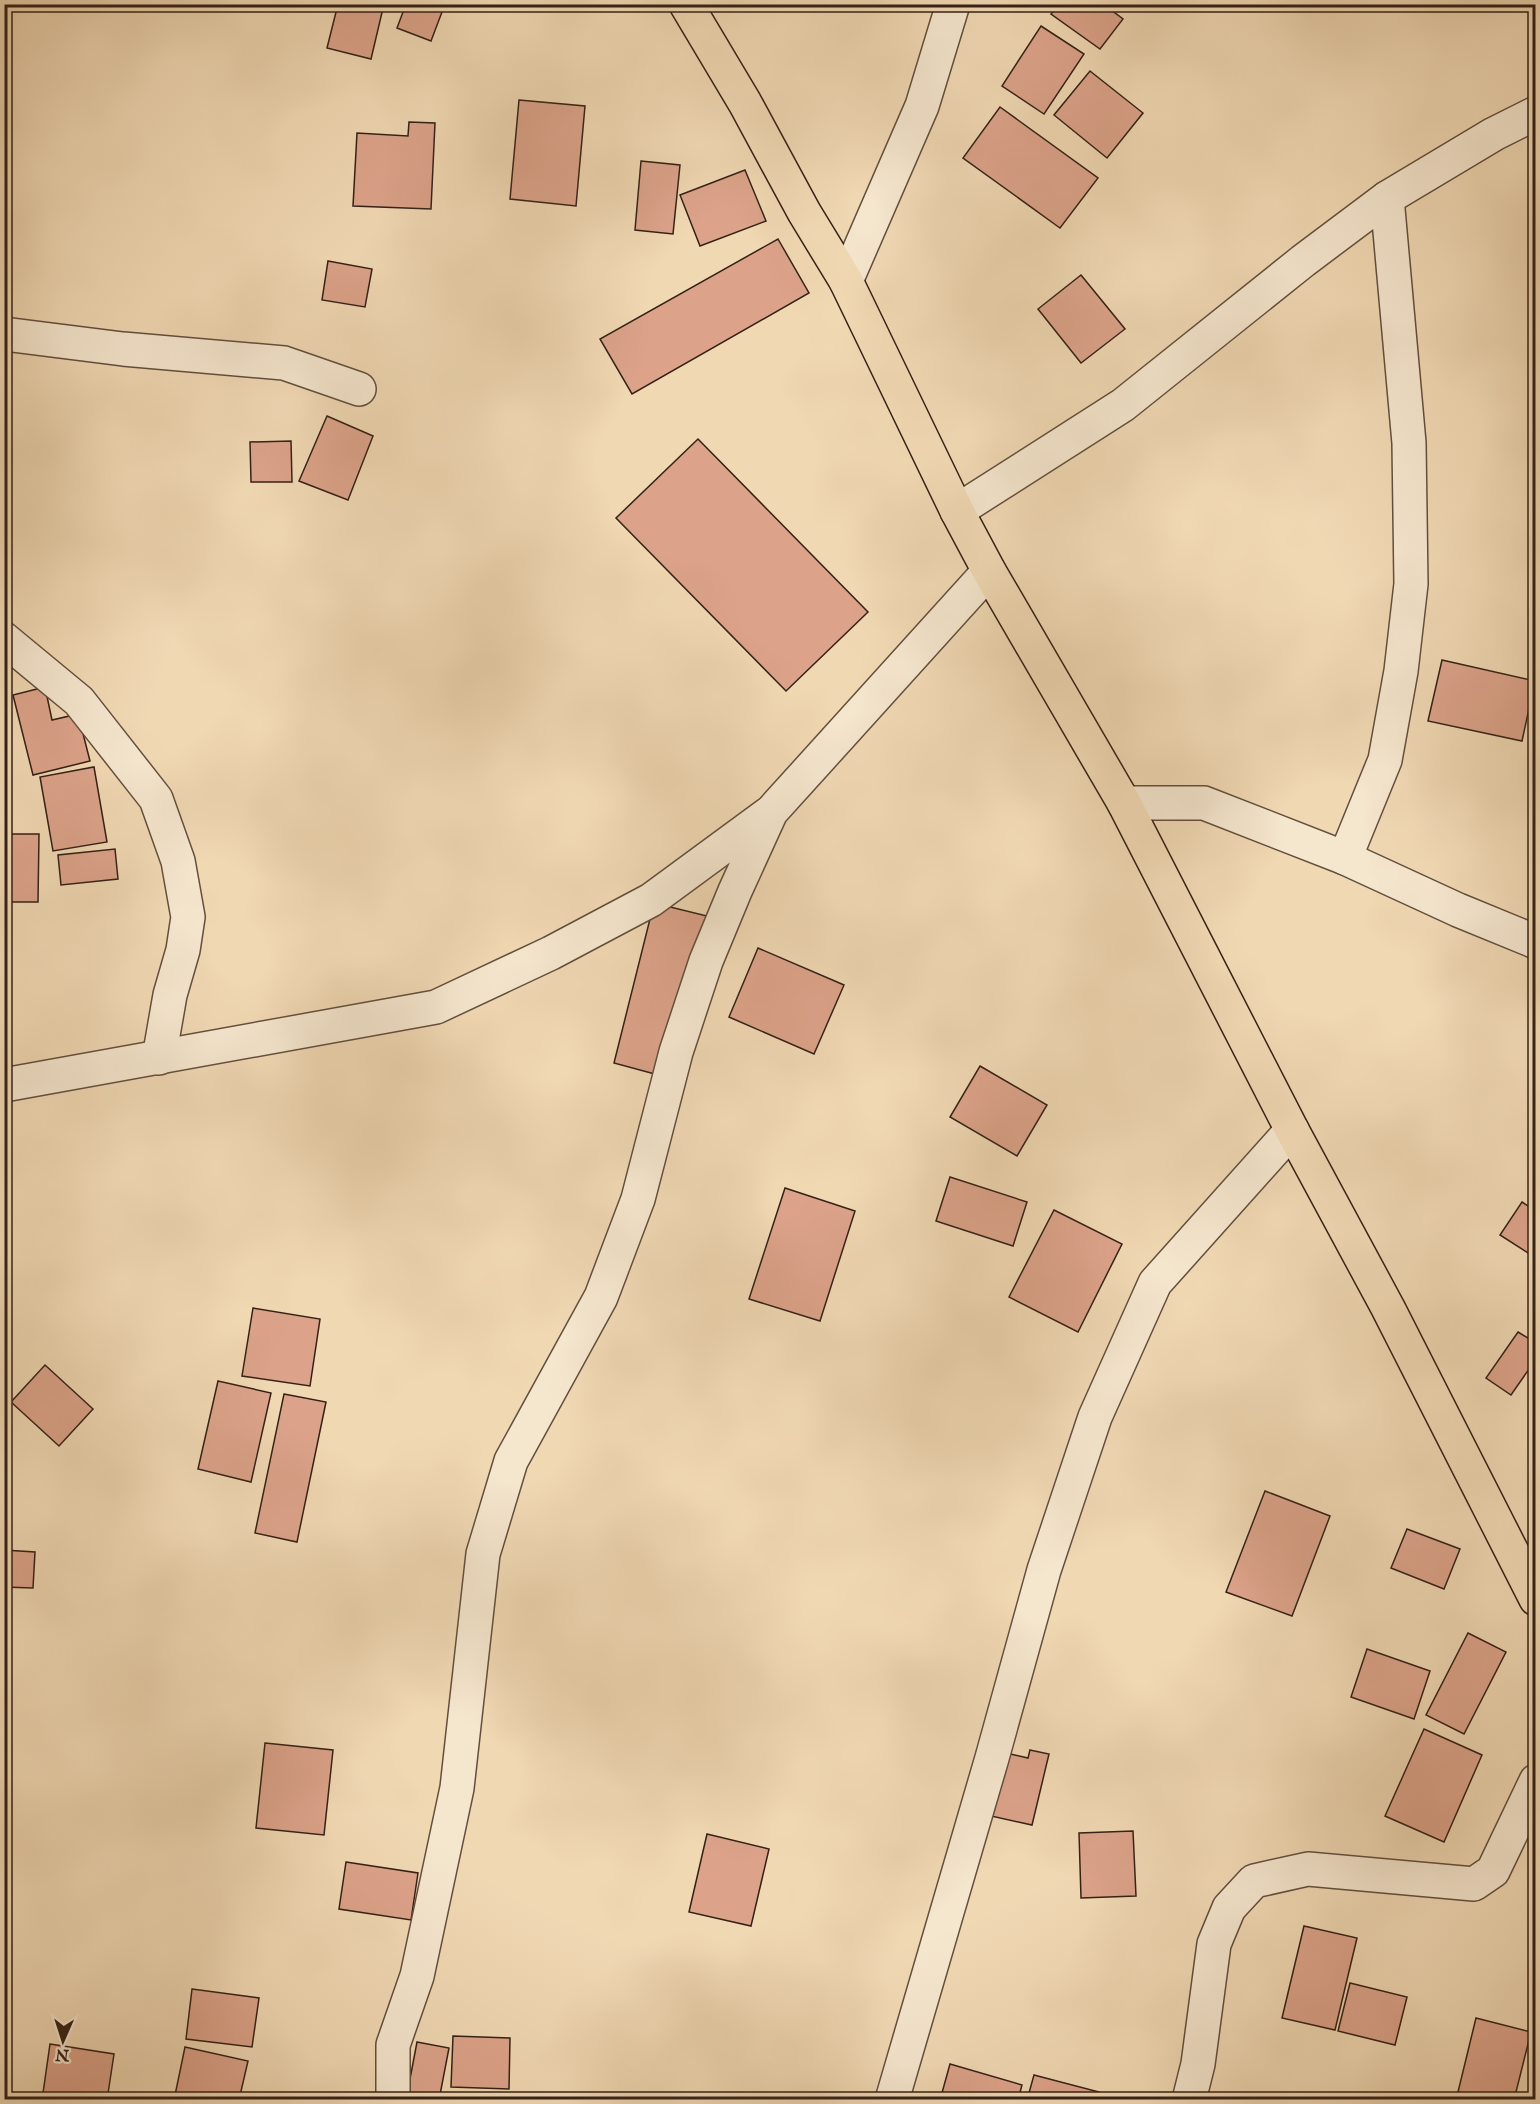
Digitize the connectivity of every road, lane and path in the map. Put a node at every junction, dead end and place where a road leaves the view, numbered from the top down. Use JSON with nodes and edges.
{"nodes":[{"id":1,"x":686,"y":4,"type":"edge"},
{"id":2,"x":953,"y":4,"type":"edge"},
{"id":3,"x":1536,"y":113,"type":"edge"},
{"id":4,"x":1387,"y":198,"type":"junction"},
{"id":5,"x":846,"y":281,"type":"junction"},
{"id":6,"x":4,"y":334,"type":"edge"},
{"id":7,"x":359,"y":389,"type":"dead end"},
{"id":8,"x":957,"y":511,"type":"junction"},
{"id":9,"x":988,"y":571,"type":"junction"},
{"id":10,"x":4,"y":639,"type":"edge"},
{"id":11,"x":1124,"y":803,"type":"junction"},
{"id":12,"x":771,"y":812,"type":"junction"},
{"id":13,"x":1345,"y":858,"type":"junction"},
{"id":14,"x":1536,"y":942,"type":"edge"},
{"id":15,"x":159,"y":1058,"type":"junction"},
{"id":16,"x":4,"y":1085,"type":"edge"},
{"id":17,"x":1292,"y":1130,"type":"junction"},
{"id":18,"x":1536,"y":1599,"type":"edge"},
{"id":19,"x":1536,"y":1781,"type":"edge"},
{"id":20,"x":393,"y":2100,"type":"edge"},
{"id":21,"x":892,"y":2100,"type":"edge"},
{"id":22,"x":1190,"y":2100,"type":"edge"}],
"edges":[{"from":1,"to":5,"type":"main road"},
{"from":2,"to":5,"type":"street"},
{"from":3,"to":4,"type":"street"},
{"from":4,"to":8,"type":"street"},
{"from":4,"to":13,"type":"street"},
{"from":5,"to":8,"type":"main road"},
{"from":6,"to":7,"type":"street"},
{"from":8,"to":9,"type":"main road"},
{"from":9,"to":11,"type":"main road"},
{"from":9,"to":12,"type":"street"},
{"from":10,"to":15,"type":"street"},
{"from":11,"to":13,"type":"street"},
{"from":11,"to":17,"type":"main road"},
{"from":12,"to":15,"type":"street"},
{"from":12,"to":20,"type":"street"},
{"from":13,"to":14,"type":"street"},
{"from":15,"to":16,"type":"street"},
{"from":17,"to":18,"type":"main road"},
{"from":17,"to":21,"type":"street"},
{"from":19,"to":22,"type":"street"}]}
